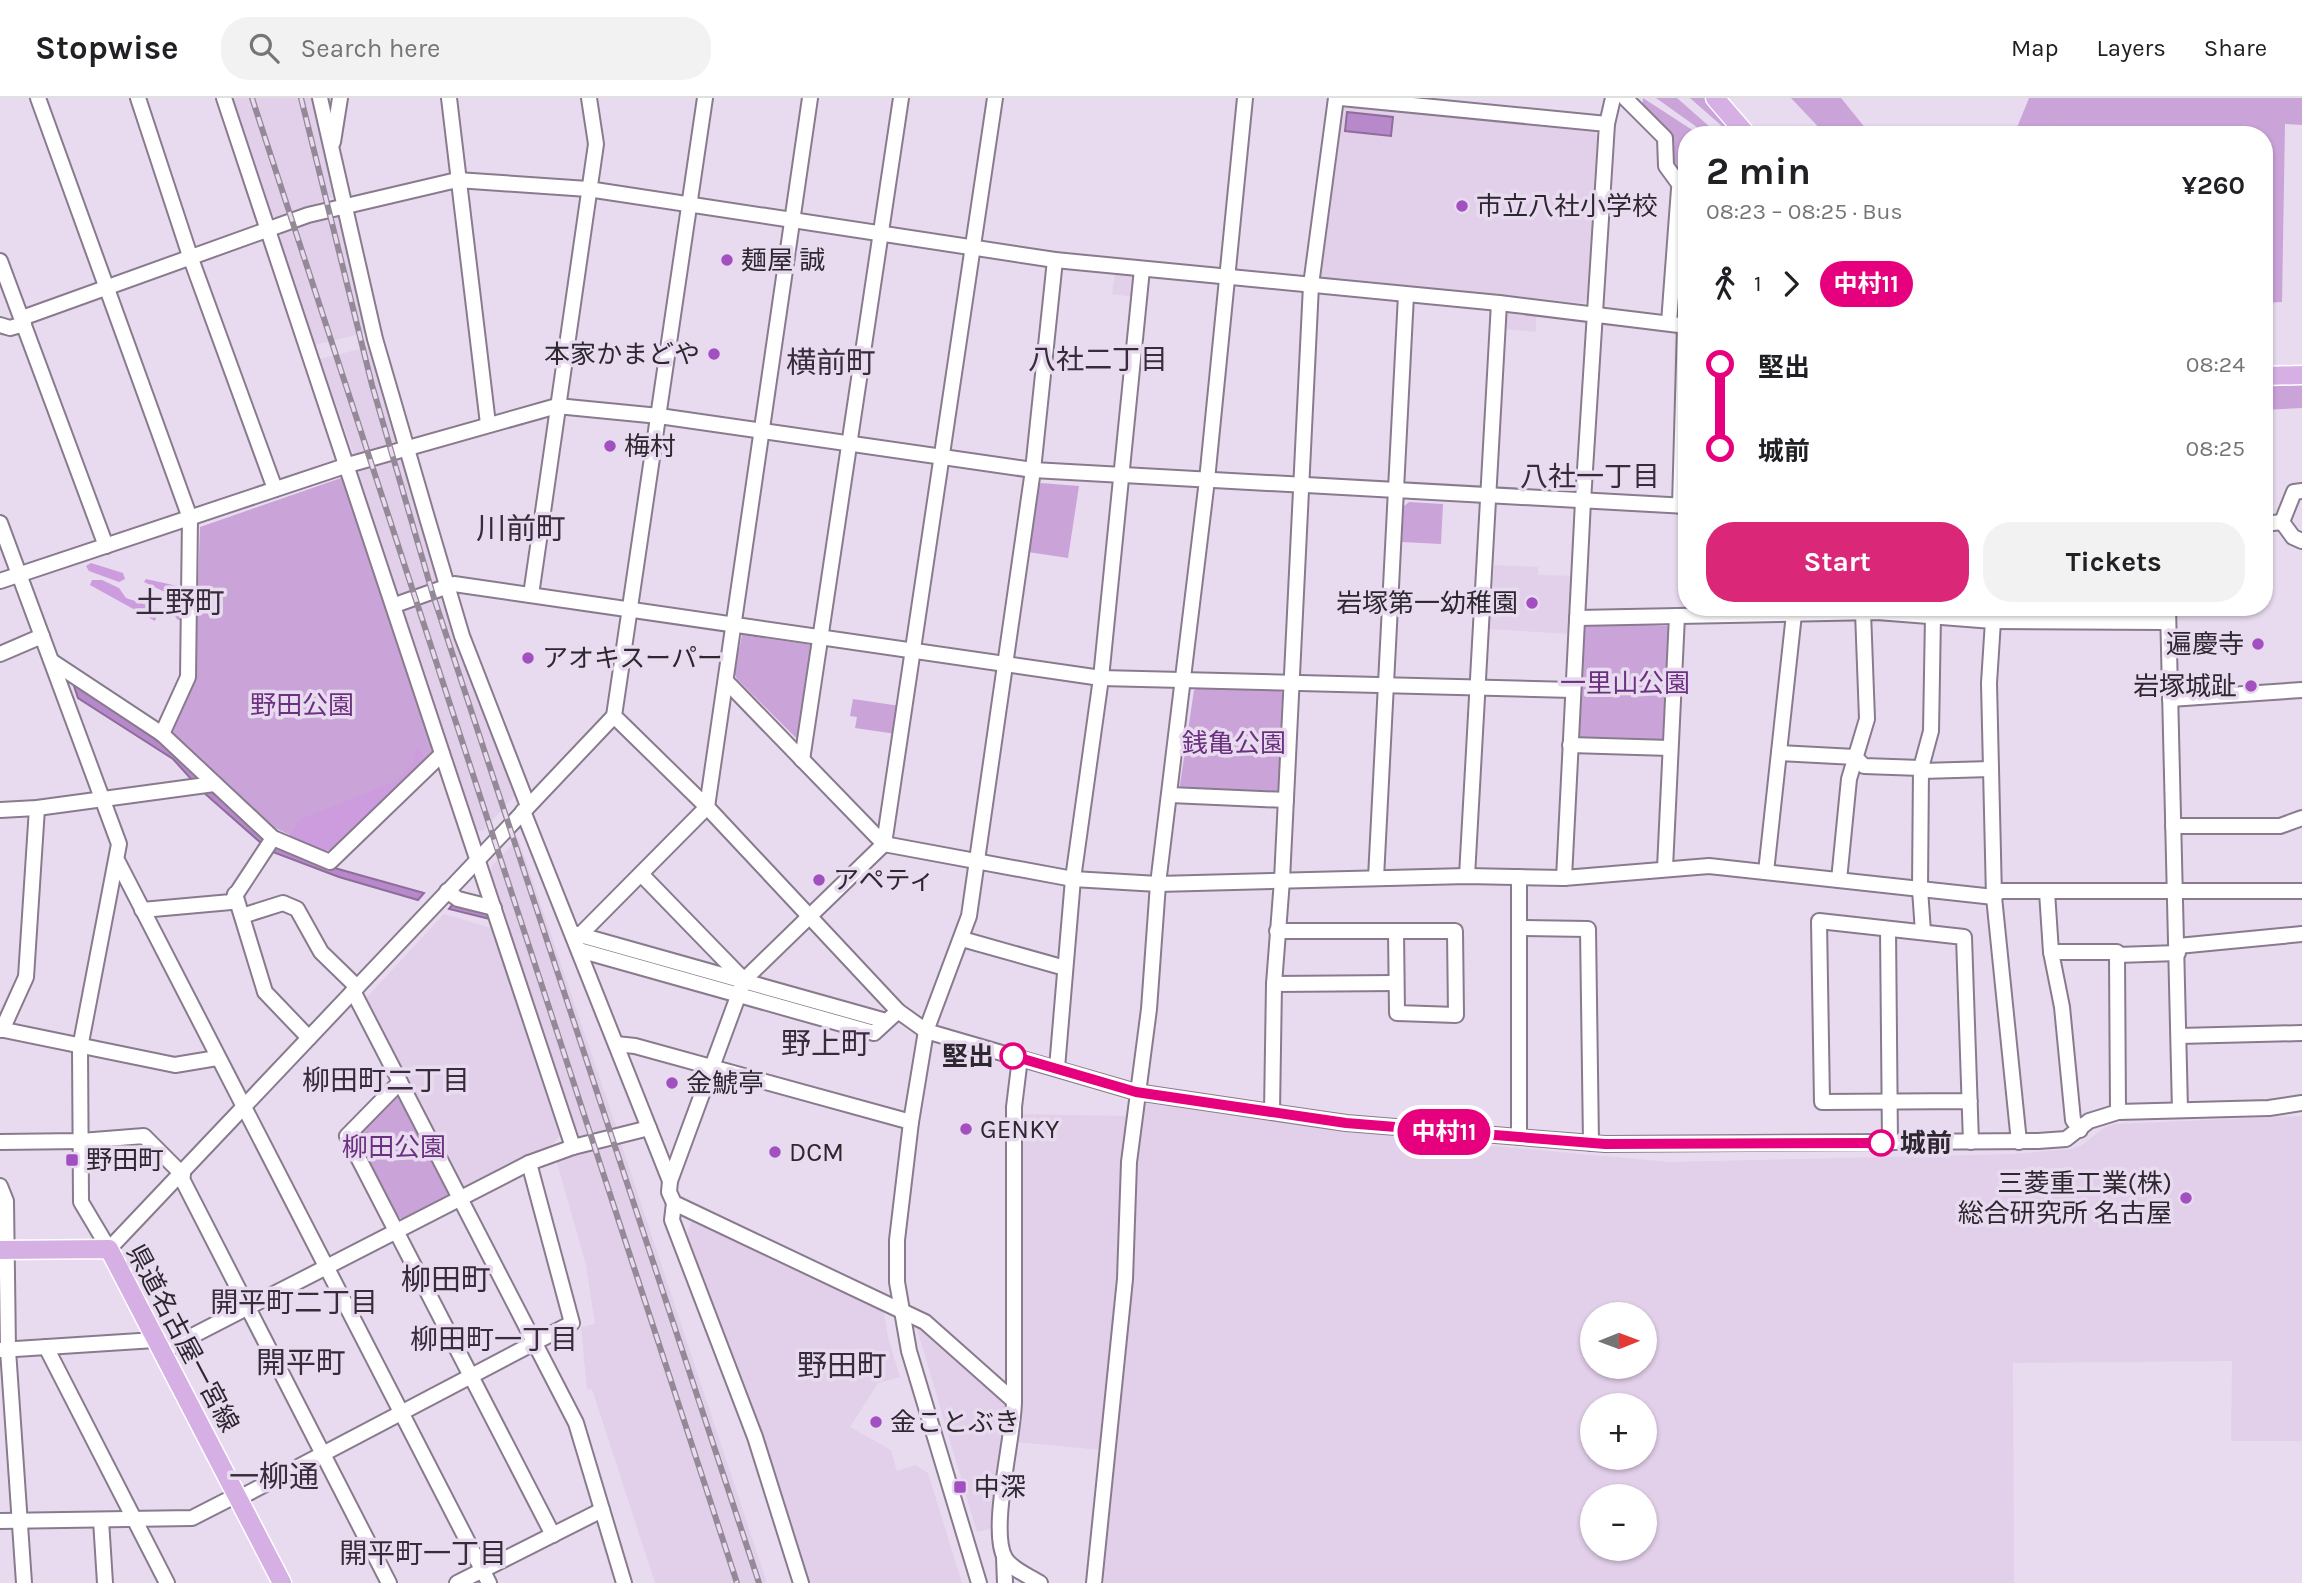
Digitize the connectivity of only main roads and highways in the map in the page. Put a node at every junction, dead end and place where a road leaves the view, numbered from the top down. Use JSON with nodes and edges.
{"nodes":[{"id":1,"x":1714,"y":98,"type":"edge"},
{"id":2,"x":1739,"y":126,"type":"edge"},
{"id":3,"x":2302,"y":375,"type":"edge"},
{"id":4,"x":2273,"y":376,"type":"edge"},
{"id":5,"x":3,"y":1250,"type":"edge"},
{"id":6,"x":282,"y":1583,"type":"edge"}],
"edges":[{"from":1,"to":2,"type":"main road"},
{"from":3,"to":4,"type":"main road"},
{"from":5,"to":6,"type":"main road","name":"県道名古屋一宮線"}]}
